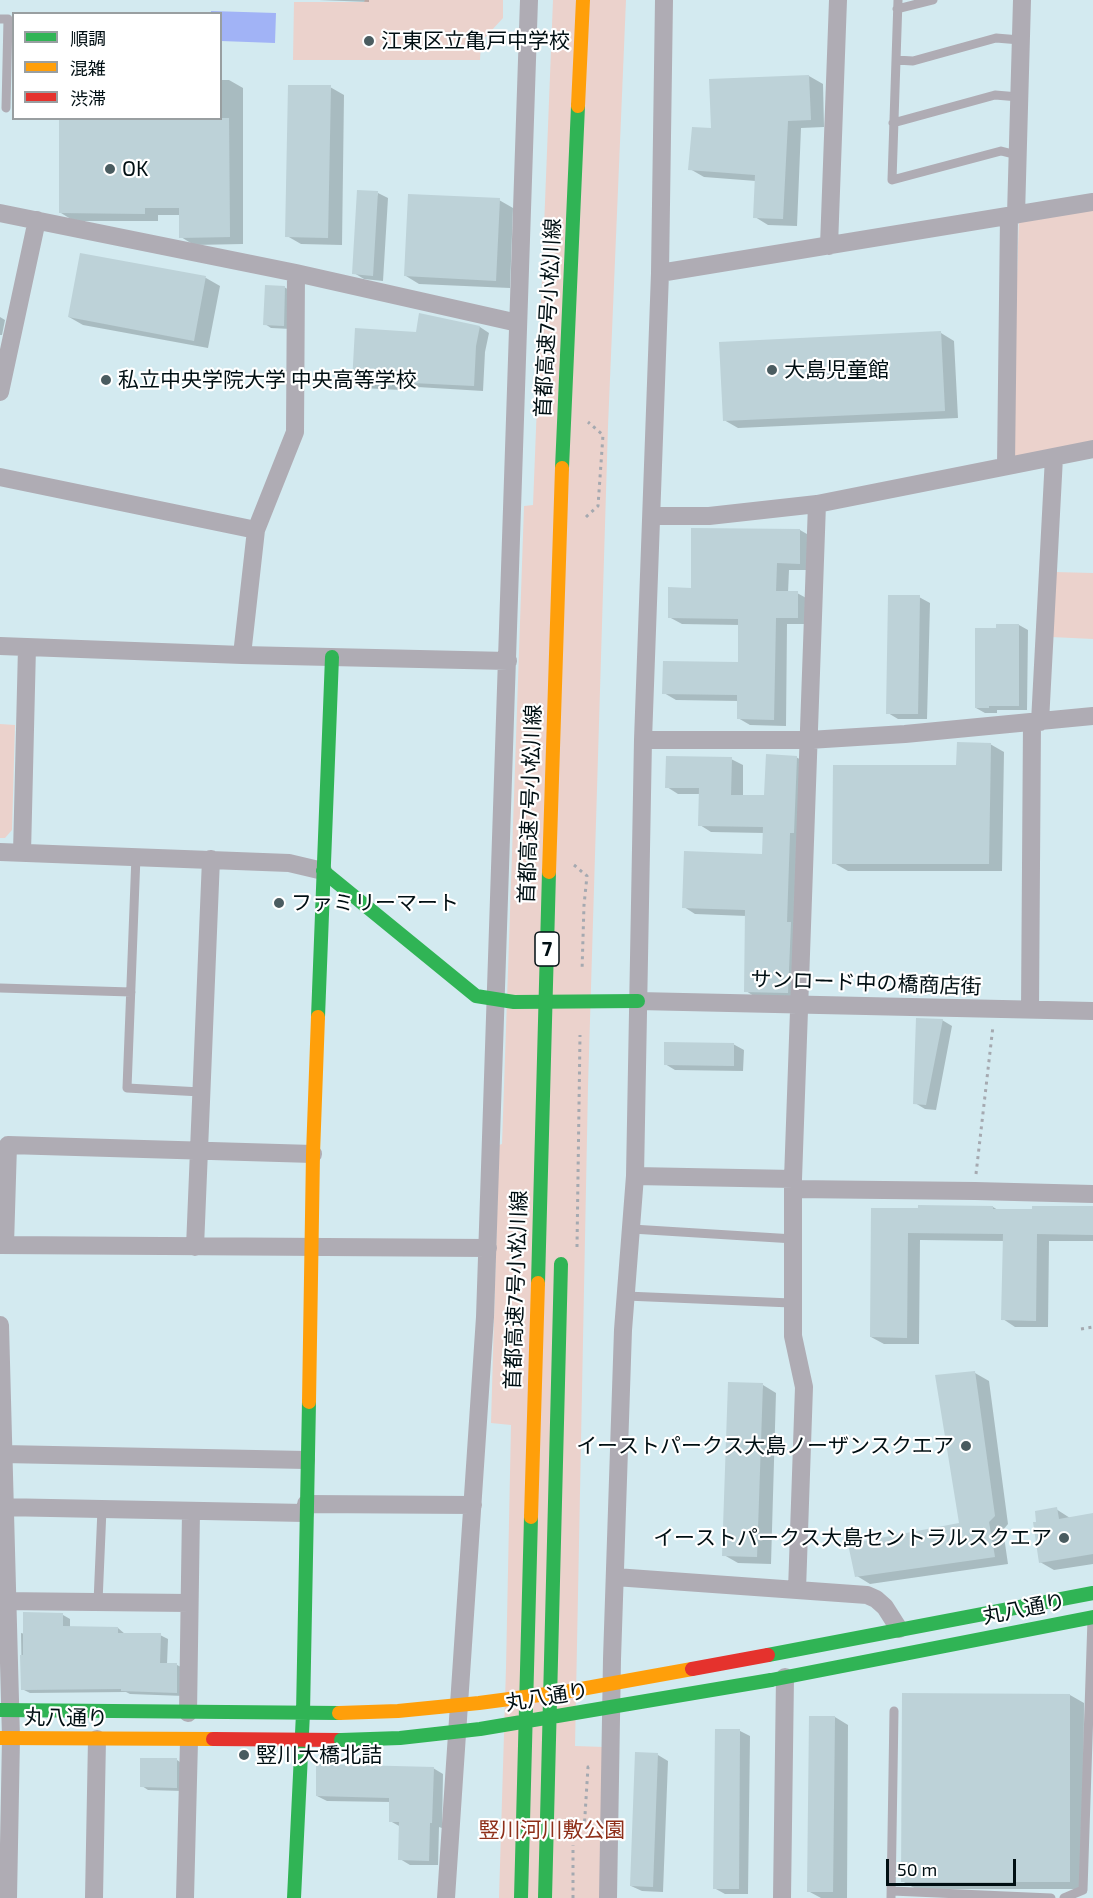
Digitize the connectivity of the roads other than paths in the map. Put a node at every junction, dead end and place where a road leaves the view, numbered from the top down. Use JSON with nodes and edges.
{"nodes":[{"id":1,"x":529,"y":0,"type":"edge"},
{"id":2,"x":584,"y":0,"type":"edge"},
{"id":3,"x":664,"y":0,"type":"edge"},
{"id":4,"x":838,"y":0,"type":"edge"},
{"id":5,"x":933,"y":0,"type":"edge"},
{"id":6,"x":1022,"y":0,"type":"edge"},
{"id":7,"x":898,"y":5,"type":"edge"},
{"id":8,"x":0,"y":19,"type":"edge"},
{"id":9,"x":1020,"y":40,"type":"junction"},
{"id":10,"x":896,"y":60,"type":"junction"},
{"id":11,"x":1019,"y":97,"type":"junction"},
{"id":12,"x":6,"y":108,"type":"dead end"},
{"id":13,"x":893,"y":123,"type":"junction"},
{"id":14,"x":1017,"y":154,"type":"junction"},
{"id":15,"x":1093,"y":202,"type":"edge"},
{"id":16,"x":0,"y":213,"type":"edge"},
{"id":17,"x":1013,"y":215,"type":"junction"},
{"id":18,"x":37,"y":220,"type":"junction"},
{"id":19,"x":829,"y":246,"type":"junction"},
{"id":20,"x":296,"y":273,"type":"junction"},
{"id":21,"x":660,"y":273,"type":"junction"},
{"id":22,"x":518,"y":323,"type":"junction"},
{"id":23,"x":0,"y":392,"type":"edge"},
{"id":24,"x":1093,"y":449,"type":"edge"},
{"id":25,"x":1053,"y":457,"type":"junction"},
{"id":26,"x":1006,"y":465,"type":"junction"},
{"id":27,"x":0,"y":477,"type":"edge"},
{"id":28,"x":818,"y":504,"type":"junction"},
{"id":29,"x":652,"y":516,"type":"junction"},
{"id":30,"x":256,"y":530,"type":"junction"},
{"id":31,"x":0,"y":646,"type":"edge"},
{"id":32,"x":27,"y":647,"type":"junction"},
{"id":33,"x":242,"y":655,"type":"junction"},
{"id":34,"x":332,"y":657,"type":"junction"},
{"id":35,"x":508,"y":661,"type":"junction"},
{"id":36,"x":1093,"y":716,"type":"edge"},
{"id":37,"x":1036,"y":722,"type":"junction"},
{"id":38,"x":643,"y":740,"type":"junction"},
{"id":39,"x":809,"y":740,"type":"junction"},
{"id":40,"x":0,"y":852,"type":"edge"},
{"id":41,"x":22,"y":853,"type":"junction"},
{"id":42,"x":136,"y":856,"type":"junction"},
{"id":43,"x":211,"y":859,"type":"junction"},
{"id":44,"x":323,"y":871,"type":"junction"},
{"id":45,"x":0,"y":988,"type":"edge"},
{"id":46,"x":568,"y":988,"type":"dead end"},
{"id":47,"x":131,"y":992,"type":"junction"},
{"id":48,"x":496,"y":1001,"type":"junction"},
{"id":49,"x":638,"y":1001,"type":"junction"},
{"id":50,"x":799,"y":1004,"type":"junction"},
{"id":51,"x":1030,"y":1010,"type":"junction"},
{"id":52,"x":1093,"y":1011,"type":"edge"},
{"id":53,"x":567,"y":1012,"type":"dead end"},
{"id":54,"x":201,"y":1092,"type":"junction"},
{"id":55,"x":199,"y":1150,"type":"junction"},
{"id":56,"x":313,"y":1155,"type":"junction"},
{"id":57,"x":635,"y":1176,"type":"junction"},
{"id":58,"x":793,"y":1184,"type":"junction"},
{"id":59,"x":1093,"y":1194,"type":"edge"},
{"id":60,"x":632,"y":1229,"type":"junction"},
{"id":61,"x":794,"y":1239,"type":"junction"},
{"id":62,"x":3,"y":1245,"type":"edge"},
{"id":63,"x":310,"y":1246,"type":"junction"},
{"id":64,"x":195,"y":1247,"type":"junction"},
{"id":65,"x":488,"y":1248,"type":"junction"},
{"id":66,"x":561,"y":1252,"type":"dead end"},
{"id":67,"x":626,"y":1296,"type":"junction"},
{"id":68,"x":791,"y":1303,"type":"junction"},
{"id":69,"x":0,"y":1325,"type":"edge"},
{"id":70,"x":3,"y":1454,"type":"junction"},
{"id":71,"x":306,"y":1460,"type":"junction"},
{"id":72,"x":473,"y":1506,"type":"junction"},
{"id":73,"x":2,"y":1507,"type":"edge"},
{"id":74,"x":102,"y":1509,"type":"junction"},
{"id":75,"x":306,"y":1509,"type":"junction"},
{"id":76,"x":191,"y":1511,"type":"junction"},
{"id":77,"x":615,"y":1577,"type":"junction"},
{"id":78,"x":797,"y":1590,"type":"junction"},
{"id":79,"x":1093,"y":1593,"type":"edge"},
{"id":80,"x":4,"y":1601,"type":"edge"},
{"id":81,"x":98,"y":1602,"type":"junction"},
{"id":82,"x":189,"y":1603,"type":"junction"},
{"id":83,"x":1092,"y":1617,"type":"edge"},
{"id":84,"x":899,"y":1629,"type":"junction"},
{"id":85,"x":778,"y":1678,"type":"junction"},
{"id":86,"x":5,"y":1710,"type":"edge"},
{"id":87,"x":894,"y":1711,"type":"dead end"},
{"id":88,"x":188,"y":1713,"type":"junction"},
{"id":89,"x":303,"y":1713,"type":"junction"},
{"id":90,"x":6,"y":1738,"type":"edge"},
{"id":91,"x":97,"y":1739,"type":"junction"},
{"id":92,"x":302,"y":1740,"type":"junction"},
{"id":93,"x":189,"y":1741,"type":"junction"},
{"id":94,"x":4,"y":1868,"type":"edge"},
{"id":95,"x":892,"y":1894,"type":"edge"},
{"id":96,"x":8,"y":1898,"type":"edge"},
{"id":97,"x":94,"y":1898,"type":"edge"},
{"id":98,"x":185,"y":1898,"type":"edge"},
{"id":99,"x":294,"y":1898,"type":"edge"},
{"id":100,"x":446,"y":1898,"type":"edge"},
{"id":101,"x":521,"y":1898,"type":"edge"},
{"id":102,"x":545,"y":1898,"type":"edge"},
{"id":103,"x":608,"y":1898,"type":"edge"},
{"id":104,"x":782,"y":1898,"type":"edge"},
{"id":105,"x":1051,"y":1898,"type":"edge"},
{"id":106,"x":1064,"y":1898,"type":"edge"}],
"edges":[{"from":1,"to":22,"type":"street"},
{"from":2,"to":101,"type":"main road","name":"首都高速7号小松川線","number":"7","bridge":true},
{"from":3,"to":21,"type":"street"},
{"from":4,"to":19,"type":"street"},
{"from":5,"to":7,"type":"lane"},
{"from":6,"to":9,"type":"street"},
{"from":7,"to":10,"type":"lane"},
{"from":8,"to":12,"type":"lane"},
{"from":9,"to":10,"type":"lane"},
{"from":9,"to":11,"type":"street"},
{"from":10,"to":13,"type":"lane"},
{"from":11,"to":13,"type":"lane"},
{"from":11,"to":14,"type":"street"},
{"from":13,"to":14,"type":"lane"},
{"from":14,"to":17,"type":"street"},
{"from":15,"to":17,"type":"street"},
{"from":16,"to":18,"type":"street"},
{"from":17,"to":19,"type":"street"},
{"from":17,"to":26,"type":"street"},
{"from":18,"to":20,"type":"street"},
{"from":18,"to":23,"type":"street"},
{"from":19,"to":21,"type":"street"},
{"from":20,"to":22,"type":"street"},
{"from":20,"to":30,"type":"street"},
{"from":21,"to":29,"type":"street"},
{"from":22,"to":35,"type":"street"},
{"from":24,"to":25,"type":"street"},
{"from":25,"to":26,"type":"street"},
{"from":25,"to":37,"type":"street"},
{"from":26,"to":28,"type":"street"},
{"from":27,"to":30,"type":"street"},
{"from":28,"to":29,"type":"street"},
{"from":28,"to":39,"type":"street"},
{"from":29,"to":38,"type":"street"},
{"from":30,"to":33,"type":"street"},
{"from":31,"to":32,"type":"street"},
{"from":32,"to":33,"type":"street"},
{"from":32,"to":41,"type":"street"},
{"from":33,"to":34,"type":"street"},
{"from":34,"to":35,"type":"street"},
{"from":34,"to":44,"type":"main road"},
{"from":35,"to":48,"type":"street"},
{"from":36,"to":37,"type":"street"},
{"from":37,"to":39,"type":"street"},
{"from":37,"to":51,"type":"street"},
{"from":38,"to":39,"type":"street"},
{"from":38,"to":49,"type":"street"},
{"from":39,"to":50,"type":"street"},
{"from":40,"to":41,"type":"street"},
{"from":41,"to":42,"type":"street"},
{"from":42,"to":43,"type":"street"},
{"from":42,"to":47,"type":"lane"},
{"from":43,"to":44,"type":"street"},
{"from":43,"to":54,"type":"street"},
{"from":44,"to":48,"type":"main road"},
{"from":44,"to":56,"type":"main road"},
{"from":45,"to":47,"type":"lane"},
{"from":46,"to":53,"type":"main road","number":"7"},
{"from":47,"to":54,"type":"lane"},
{"from":48,"to":49,"type":"main road"},
{"from":48,"to":65,"type":"street"},
{"from":49,"to":50,"type":"street","name":"サンロード中の橋商店街"},
{"from":49,"to":57,"type":"street"},
{"from":50,"to":51,"type":"street","name":"サンロード中の橋商店街"},
{"from":50,"to":58,"type":"street"},
{"from":51,"to":52,"type":"street","name":"サンロード中の橋商店街"},
{"from":54,"to":55,"type":"street"},
{"from":55,"to":56,"type":"street"},
{"from":55,"to":62,"type":"street"},
{"from":55,"to":64,"type":"street"},
{"from":56,"to":63,"type":"main road"},
{"from":57,"to":58,"type":"street"},
{"from":57,"to":60,"type":"street"},
{"from":58,"to":59,"type":"street"},
{"from":58,"to":61,"type":"street"},
{"from":60,"to":61,"type":"lane"},
{"from":60,"to":67,"type":"street"},
{"from":61,"to":68,"type":"street"},
{"from":62,"to":64,"type":"street"},
{"from":63,"to":64,"type":"street"},
{"from":63,"to":65,"type":"street"},
{"from":63,"to":71,"type":"main road"},
{"from":65,"to":72,"type":"street"},
{"from":66,"to":102,"type":"main road","name":"首都高速7号小松川線","bridge":true},
{"from":67,"to":68,"type":"lane"},
{"from":67,"to":77,"type":"street"},
{"from":68,"to":78,"type":"street"},
{"from":69,"to":70,"type":"street"},
{"from":70,"to":71,"type":"street"},
{"from":70,"to":73,"type":"street"},
{"from":71,"to":75,"type":"main road"},
{"from":72,"to":75,"type":"street"},
{"from":72,"to":100,"type":"street"},
{"from":73,"to":74,"type":"street"},
{"from":73,"to":80,"type":"street"},
{"from":74,"to":76,"type":"street"},
{"from":74,"to":81,"type":"lane"},
{"from":75,"to":76,"type":"street"},
{"from":75,"to":89,"type":"main road"},
{"from":76,"to":82,"type":"street"},
{"from":77,"to":78,"type":"street"},
{"from":77,"to":103,"type":"street"},
{"from":78,"to":84,"type":"street"},
{"from":79,"to":84,"type":"main road","name":"丸八通り"},
{"from":80,"to":81,"type":"street"},
{"from":80,"to":86,"type":"street"},
{"from":81,"to":82,"type":"street"},
{"from":82,"to":88,"type":"street"},
{"from":83,"to":85,"type":"main road","name":"丸八通り"},
{"from":83,"to":106,"type":"lane"},
{"from":84,"to":89,"type":"main road","name":"丸八通り","bridge":true},
{"from":85,"to":92,"type":"main road","name":"丸八通り","bridge":true},
{"from":85,"to":104,"type":"street"},
{"from":86,"to":88,"type":"main road","name":"丸八通り"},
{"from":86,"to":90,"type":"street"},
{"from":87,"to":95,"type":"lane"},
{"from":88,"to":89,"type":"main road","name":"丸八通り"},
{"from":89,"to":92,"type":"main road"},
{"from":90,"to":91,"type":"main road","name":"丸八通り"},
{"from":90,"to":94,"type":"street"},
{"from":91,"to":93,"type":"main road","name":"丸八通り"},
{"from":91,"to":97,"type":"street"},
{"from":92,"to":93,"type":"main road","name":"丸八通り"},
{"from":92,"to":99,"type":"main road"},
{"from":93,"to":98,"type":"street"},
{"from":94,"to":96,"type":"street"},
{"from":95,"to":105,"type":"lane"}]}
